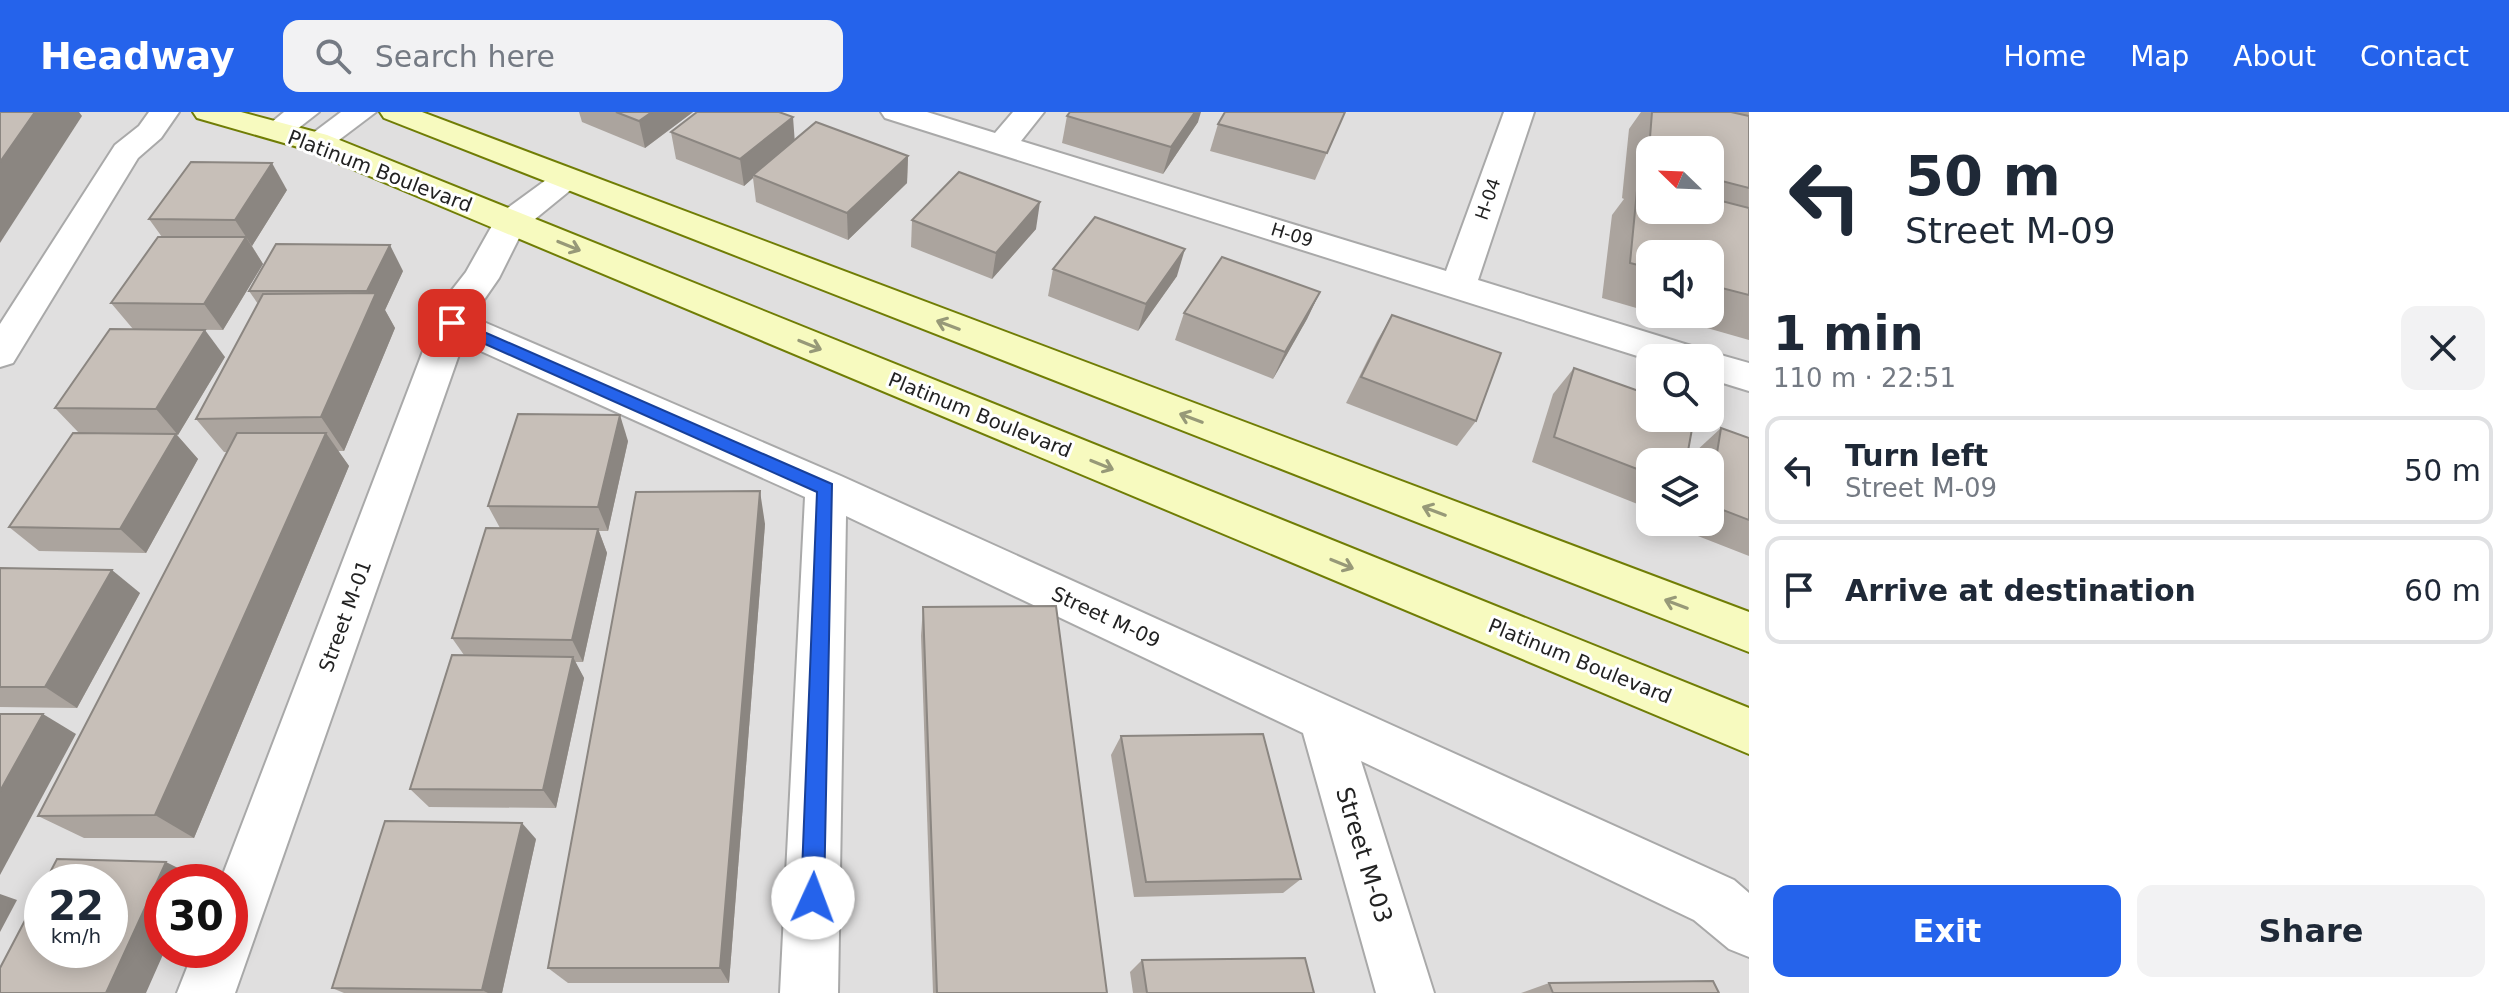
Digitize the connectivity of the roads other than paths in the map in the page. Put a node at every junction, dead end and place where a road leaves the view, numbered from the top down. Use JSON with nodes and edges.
{"nodes":[{"id":1,"x":135,"y":112,"type":"edge"},
{"id":2,"x":164,"y":112,"type":"edge"},
{"id":3,"x":208,"y":112,"type":"edge"},
{"id":4,"x":361,"y":112,"type":"edge"},
{"id":5,"x":395,"y":112,"type":"edge"},
{"id":6,"x":896,"y":112,"type":"edge"},
{"id":7,"x":1029,"y":112,"type":"edge"},
{"id":8,"x":1519,"y":112,"type":"edge"},
{"id":9,"x":299,"y":128,"type":"edge"},
{"id":10,"x":1001,"y":145,"type":"junction"},
{"id":11,"x":126,"y":152,"type":"junction"},
{"id":12,"x":557,"y":174,"type":"junction"},
{"id":13,"x":499,"y":218,"type":"junction"},
{"id":14,"x":1458,"y":286,"type":"junction"},
{"id":15,"x":455,"y":313,"type":"junction"},
{"id":16,"x":1643,"y":344,"type":"edge"},
{"id":17,"x":0,"y":354,"type":"edge"},
{"id":18,"x":1724,"y":369,"type":"edge"},
{"id":19,"x":1749,"y":377,"type":"edge"},
{"id":20,"x":826,"y":488,"type":"junction"},
{"id":21,"x":1749,"y":632,"type":"edge"},
{"id":22,"x":1323,"y":718,"type":"junction"},
{"id":23,"x":1749,"y":731,"type":"edge"},
{"id":24,"x":248,"y":879,"type":"edge"},
{"id":25,"x":1749,"y":929,"type":"edge"},
{"id":26,"x":215,"y":968,"type":"edge"},
{"id":27,"x":206,"y":993,"type":"edge"},
{"id":28,"x":809,"y":993,"type":"edge"},
{"id":29,"x":1405,"y":993,"type":"edge"}],
"edges":[{"from":1,"to":11,"type":"street"},
{"from":2,"to":11,"type":"street"},
{"from":3,"to":9,"type":"street","name":"Platinum Boulevard"},
{"from":4,"to":9,"type":"street"},
{"from":5,"to":12,"type":"street"},
{"from":6,"to":10,"type":"street","name":"H-09"},
{"from":7,"to":10,"type":"street"},
{"from":8,"to":14,"type":"street","name":"H-04"},
{"from":9,"to":13,"type":"street","name":"Platinum Boulevard"},
{"from":10,"to":14,"type":"street","name":"H-09"},
{"from":11,"to":17,"type":"street"},
{"from":12,"to":13,"type":"street"},
{"from":21,"to":12,"type":"street","one_way":true},
{"from":13,"to":15,"type":"street","name":"Street M-01"},
{"from":13,"to":23,"type":"street","name":"Platinum Boulevard","one_way":true},
{"from":14,"to":16,"type":"street","name":"H-09"},
{"from":15,"to":20,"type":"street","name":"Street M-09"},
{"from":15,"to":24,"type":"street","name":"Street M-01"},
{"from":18,"to":19,"type":"street"},
{"from":20,"to":22,"type":"street","name":"Street M-09"},
{"from":20,"to":28,"type":"street"},
{"from":22,"to":25,"type":"street","name":"Street M-09"},
{"from":22,"to":29,"type":"street","name":"Street M-03"},
{"from":26,"to":27,"type":"street"}]}
